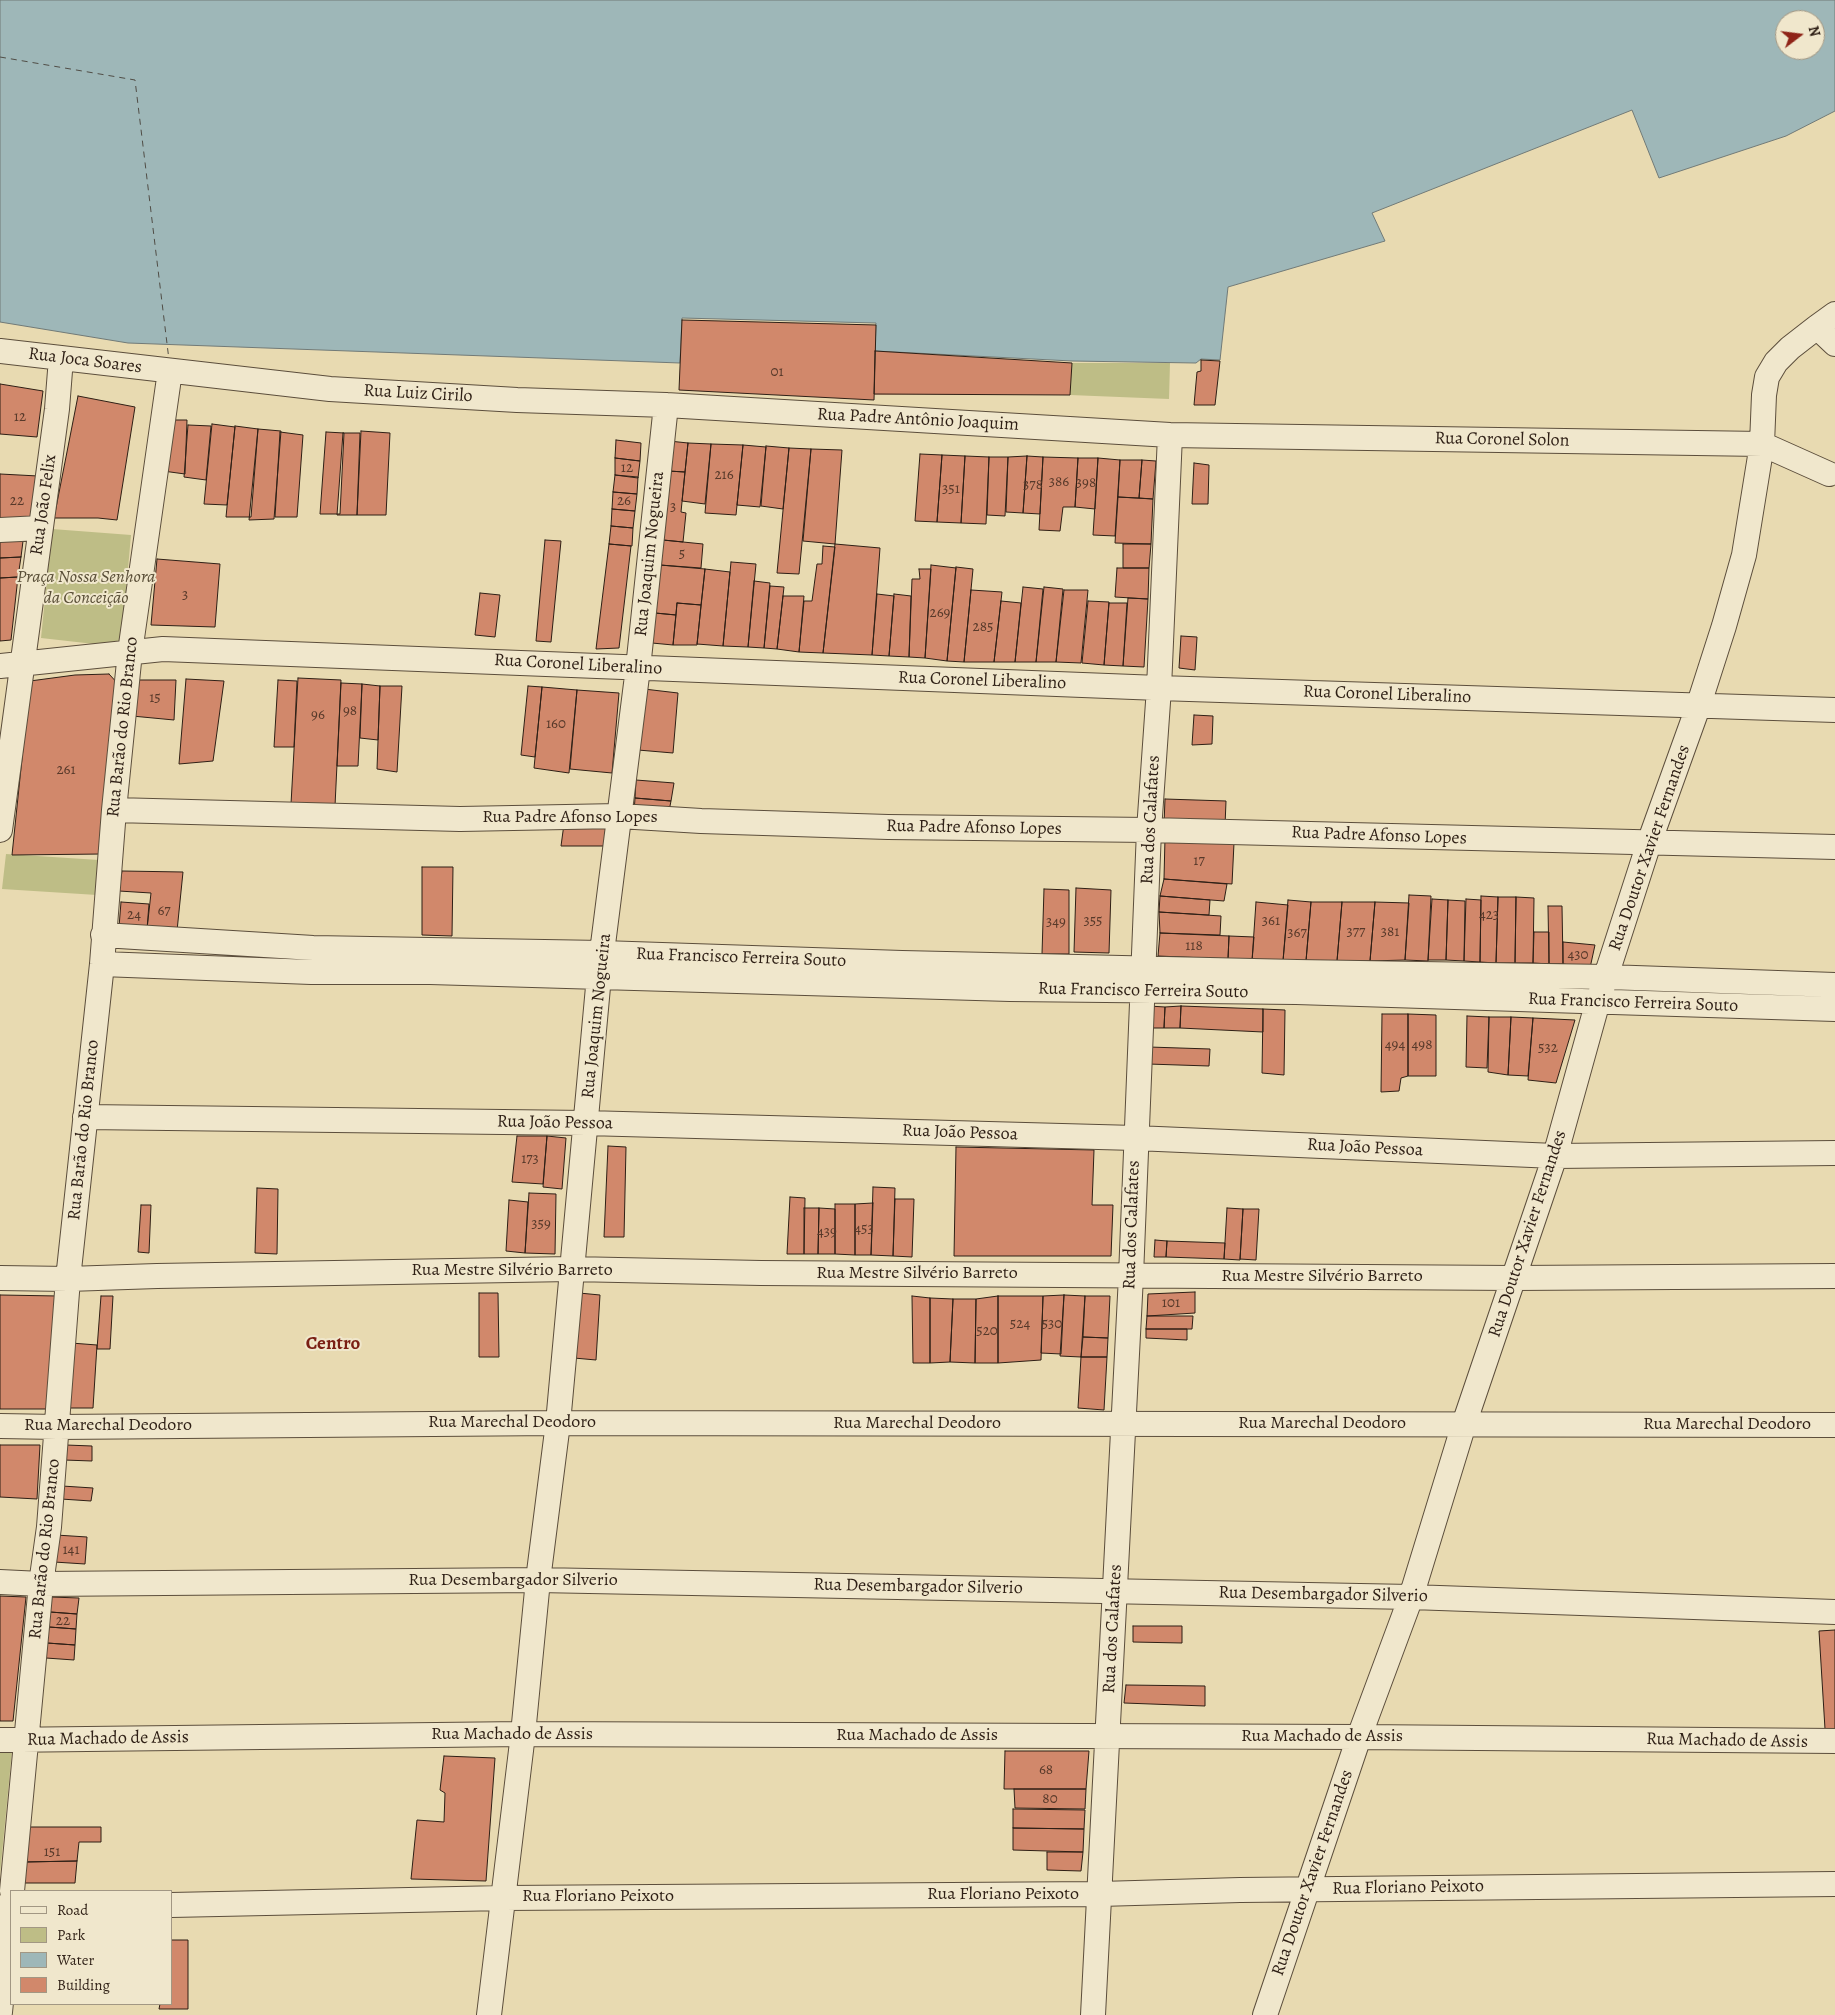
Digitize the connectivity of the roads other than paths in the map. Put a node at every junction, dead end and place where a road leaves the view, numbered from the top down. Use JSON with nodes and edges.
{"nodes":[{"id":1,"x":1826,"y":320,"type":"edge"},
{"id":2,"x":1835,"y":344,"type":"edge"},
{"id":3,"x":0,"y":351,"type":"edge"},
{"id":4,"x":61,"y":358,"type":"junction"},
{"id":5,"x":170,"y":371,"type":"junction"},
{"id":6,"x":666,"y":405,"type":"junction"},
{"id":7,"x":1170,"y":435,"type":"junction"},
{"id":8,"x":1762,"y":444,"type":"junction"},
{"id":9,"x":1829,"y":474,"type":"dead end"},
{"id":10,"x":41,"y":528,"type":"junction"},
{"id":11,"x":0,"y":530,"type":"edge"},
{"id":12,"x":130,"y":652,"type":"junction"},
{"id":13,"x":11,"y":665,"type":"edge"},
{"id":14,"x":638,"y":668,"type":"junction"},
{"id":15,"x":1159,"y":688,"type":"junction"},
{"id":16,"x":1698,"y":707,"type":"junction"},
{"id":17,"x":1835,"y":710,"type":"edge"},
{"id":18,"x":114,"y":810,"type":"junction"},
{"id":19,"x":619,"y":816,"type":"junction"},
{"id":20,"x":0,"y":830,"type":"edge"},
{"id":21,"x":1149,"y":830,"type":"junction"},
{"id":22,"x":1649,"y":844,"type":"junction"},
{"id":23,"x":1835,"y":847,"type":"edge"},
{"id":24,"x":103,"y":935,"type":"junction"},
{"id":25,"x":312,"y":948,"type":"junction"},
{"id":26,"x":602,"y":953,"type":"junction"},
{"id":27,"x":461,"y":962,"type":"junction"},
{"id":28,"x":102,"y":964,"type":"junction"},
{"id":29,"x":1144,"y":967,"type":"junction"},
{"id":30,"x":311,"y":972,"type":"junction"},
{"id":31,"x":900,"y":975,"type":"junction"},
{"id":32,"x":599,"y":976,"type":"junction"},
{"id":33,"x":1607,"y":977,"type":"junction"},
{"id":34,"x":1296,"y":982,"type":"junction"},
{"id":35,"x":1432,"y":985,"type":"junction"},
{"id":36,"x":1835,"y":985,"type":"edge"},
{"id":37,"x":1142,"y":992,"type":"junction"},
{"id":38,"x":1598,"y":1002,"type":"junction"},
{"id":39,"x":1835,"y":1009,"type":"edge"},
{"id":40,"x":85,"y":1117,"type":"junction"},
{"id":41,"x":586,"y":1123,"type":"junction"},
{"id":42,"x":1135,"y":1138,"type":"junction"},
{"id":43,"x":1835,"y":1153,"type":"edge"},
{"id":44,"x":1555,"y":1156,"type":"junction"},
{"id":45,"x":571,"y":1269,"type":"junction"},
{"id":46,"x":1131,"y":1276,"type":"junction"},
{"id":47,"x":1835,"y":1276,"type":"edge"},
{"id":48,"x":0,"y":1278,"type":"edge"},
{"id":49,"x":1514,"y":1278,"type":"junction"},
{"id":50,"x":68,"y":1280,"type":"junction"},
{"id":51,"x":558,"y":1423,"type":"junction"},
{"id":52,"x":1122,"y":1424,"type":"junction"},
{"id":53,"x":1464,"y":1424,"type":"junction"},
{"id":54,"x":1835,"y":1425,"type":"edge"},
{"id":55,"x":0,"y":1426,"type":"edge"},
{"id":56,"x":57,"y":1427,"type":"junction"},
{"id":57,"x":538,"y":1580,"type":"junction"},
{"id":58,"x":0,"y":1582,"type":"edge"},
{"id":59,"x":41,"y":1584,"type":"junction"},
{"id":60,"x":1114,"y":1591,"type":"junction"},
{"id":61,"x":1411,"y":1597,"type":"junction"},
{"id":62,"x":1835,"y":1612,"type":"edge"},
{"id":63,"x":523,"y":1734,"type":"junction"},
{"id":64,"x":1108,"y":1737,"type":"junction"},
{"id":65,"x":1359,"y":1737,"type":"junction"},
{"id":66,"x":27,"y":1739,"type":"junction"},
{"id":67,"x":0,"y":1740,"type":"edge"},
{"id":68,"x":1835,"y":1742,"type":"edge"},
{"id":69,"x":1835,"y":1884,"type":"edge"},
{"id":70,"x":12,"y":1890,"type":"edge"},
{"id":71,"x":1307,"y":1890,"type":"junction"},
{"id":72,"x":1100,"y":1894,"type":"junction"},
{"id":73,"x":504,"y":1898,"type":"junction"},
{"id":74,"x":172,"y":1905,"type":"edge"},
{"id":75,"x":10,"y":1912,"type":"edge"},
{"id":76,"x":0,"y":2012,"type":"edge"},
{"id":77,"x":489,"y":2015,"type":"edge"},
{"id":78,"x":1093,"y":2015,"type":"edge"},
{"id":79,"x":1265,"y":2015,"type":"edge"}],
"edges":[{"from":1,"to":2,"type":"street"},
{"from":1,"to":8,"type":"street","name":"Rua Doutor Xavier Fernandes"},
{"from":3,"to":4,"type":"street","name":"Rua Joca Soares"},
{"from":4,"to":5,"type":"street","name":"Rua Joca Soares"},
{"from":4,"to":10,"type":"street","name":"Rua João Felix"},
{"from":5,"to":6,"type":"street","name":"Rua Luiz Cirilo"},
{"from":5,"to":12,"type":"street","name":"Rua Barão do Rio Branco"},
{"from":6,"to":7,"type":"street","name":"Rua Padre Antônio Joaquim"},
{"from":6,"to":14,"type":"street","name":"Rua Joaquim Nogueira"},
{"from":7,"to":8,"type":"street","name":"Rua Coronel Solon"},
{"from":7,"to":15,"type":"street","name":"Rua dos Calafates"},
{"from":8,"to":9,"type":"street","name":"Rua Coronel Solon"},
{"from":8,"to":16,"type":"street","name":"Rua Doutor Xavier Fernandes"},
{"from":10,"to":11,"type":"street"},
{"from":10,"to":13,"type":"street","name":"Rua João Felix"},
{"from":12,"to":13,"type":"street","name":"Rua Coronel Liberalino"},
{"from":12,"to":14,"type":"street","name":"Rua Coronel Liberalino"},
{"from":12,"to":18,"type":"street","name":"Rua Barão do Rio Branco"},
{"from":13,"to":20,"type":"street","name":"Rua João Felix"},
{"from":14,"to":15,"type":"street","name":"Rua Coronel Liberalino"},
{"from":14,"to":19,"type":"street","name":"Rua Joaquim Nogueira"},
{"from":15,"to":16,"type":"street","name":"Rua Coronel Liberalino"},
{"from":15,"to":21,"type":"street","name":"Rua dos Calafates"},
{"from":16,"to":17,"type":"street","name":"Rua Coronel Liberalino"},
{"from":16,"to":22,"type":"street","name":"Rua Doutor Xavier Fernandes"},
{"from":18,"to":19,"type":"street","name":"Rua Padre Afonso Lopes"},
{"from":18,"to":24,"type":"street","name":"Rua Barão do Rio Branco"},
{"from":19,"to":21,"type":"street","name":"Rua Padre Afonso Lopes"},
{"from":19,"to":26,"type":"street","name":"Rua Joaquim Nogueira"},
{"from":21,"to":22,"type":"street","name":"Rua Padre Afonso Lopes"},
{"from":21,"to":29,"type":"street","name":"Rua dos Calafates"},
{"from":22,"to":23,"type":"street","name":"Rua Padre Afonso Lopes"},
{"from":22,"to":33,"type":"street","name":"Rua Doutor Xavier Fernandes"},
{"from":24,"to":25,"type":"street","name":"Rua Francisco Ferreira Souto"},
{"from":24,"to":28,"type":"street","name":"Rua Barão do Rio Branco"},
{"from":25,"to":27,"type":"street","name":"Rua Francisco Ferreira Souto"},
{"from":25,"to":30,"type":"street"},
{"from":26,"to":27,"type":"street","name":"Rua Francisco Ferreira Souto"},
{"from":26,"to":31,"type":"street","name":"Rua Francisco Ferreira Souto"},
{"from":26,"to":32,"type":"street","name":"Rua Joaquim Nogueira"},
{"from":27,"to":30,"type":"street","name":"Rua Francisco Ferreira Souto"},
{"from":27,"to":32,"type":"street","name":"Rua Francisco Ferreira Souto"},
{"from":28,"to":30,"type":"street","name":"Rua Francisco Ferreira Souto"},
{"from":28,"to":40,"type":"street","name":"Rua Barão do Rio Branco"},
{"from":29,"to":31,"type":"street","name":"Rua Francisco Ferreira Souto"},
{"from":29,"to":34,"type":"street","name":"Rua Francisco Ferreira Souto"},
{"from":29,"to":37,"type":"street","name":"Rua dos Calafates"},
{"from":31,"to":32,"type":"street","name":"Rua Francisco Ferreira Souto"},
{"from":31,"to":37,"type":"street","name":"Rua Francisco Ferreira Souto"},
{"from":32,"to":41,"type":"street","name":"Rua Joaquim Nogueira"},
{"from":33,"to":35,"type":"street","name":"Rua Francisco Ferreira Souto"},
{"from":33,"to":36,"type":"street","name":"Rua Francisco Ferreira Souto"},
{"from":33,"to":38,"type":"street","name":"Rua Doutor Xavier Fernandes"},
{"from":34,"to":35,"type":"street","name":"Rua Francisco Ferreira Souto"},
{"from":34,"to":37,"type":"street","name":"Rua Francisco Ferreira Souto"},
{"from":35,"to":38,"type":"street","name":"Rua Francisco Ferreira Souto"},
{"from":37,"to":42,"type":"street","name":"Rua dos Calafates"},
{"from":38,"to":39,"type":"street","name":"Rua Francisco Ferreira Souto"},
{"from":38,"to":44,"type":"street","name":"Rua Doutor Xavier Fernandes"},
{"from":40,"to":41,"type":"street","name":"Rua João Pessoa"},
{"from":40,"to":50,"type":"street","name":"Rua Barão do Rio Branco"},
{"from":41,"to":42,"type":"street","name":"Rua João Pessoa"},
{"from":41,"to":45,"type":"street","name":"Rua Joaquim Nogueira"},
{"from":42,"to":44,"type":"street","name":"Rua João Pessoa"},
{"from":42,"to":46,"type":"street","name":"Rua dos Calafates"},
{"from":43,"to":44,"type":"street","name":"Rua João Pessoa"},
{"from":44,"to":49,"type":"street","name":"Rua Doutor Xavier Fernandes"},
{"from":45,"to":46,"type":"street","name":"Rua Mestre Silvério Barreto"},
{"from":45,"to":50,"type":"street","name":"Rua Mestre Silvério Barreto"},
{"from":45,"to":51,"type":"street","name":"Rua Joaquim Nogueira"},
{"from":46,"to":49,"type":"street","name":"Rua Mestre Silvério Barreto"},
{"from":46,"to":52,"type":"street","name":"Rua dos Calafates"},
{"from":47,"to":49,"type":"street","name":"Rua Mestre Silvério Barreto"},
{"from":48,"to":50,"type":"street","name":"Rua Mestre Silvério Barreto"},
{"from":49,"to":53,"type":"street","name":"Rua Doutor Xavier Fernandes"},
{"from":50,"to":56,"type":"street","name":"Rua Barão do Rio Branco"},
{"from":51,"to":52,"type":"street","name":"Rua Marechal Deodoro"},
{"from":51,"to":56,"type":"street","name":"Rua Marechal Deodoro"},
{"from":51,"to":57,"type":"street","name":"Rua Joaquim Nogueira"},
{"from":52,"to":53,"type":"street","name":"Rua Marechal Deodoro"},
{"from":52,"to":60,"type":"street","name":"Rua dos Calafates"},
{"from":53,"to":54,"type":"street","name":"Rua Marechal Deodoro"},
{"from":53,"to":61,"type":"street","name":"Rua Doutor Xavier Fernandes"},
{"from":55,"to":56,"type":"street","name":"Rua Marechal Deodoro"},
{"from":56,"to":59,"type":"street","name":"Rua Barão do Rio Branco"},
{"from":57,"to":59,"type":"street","name":"Rua Desembargador Silverio"},
{"from":57,"to":60,"type":"street","name":"Rua Desembargador Silverio"},
{"from":57,"to":63,"type":"street","name":"Rua Joaquim Nogueira"},
{"from":58,"to":59,"type":"street","name":"Rua Desembargador Silverio"},
{"from":59,"to":66,"type":"street","name":"Rua Barão do Rio Branco"},
{"from":60,"to":61,"type":"street","name":"Rua Desembargador Silverio"},
{"from":60,"to":64,"type":"street","name":"Rua dos Calafates"},
{"from":61,"to":62,"type":"street","name":"Rua Desembargador Silverio"},
{"from":61,"to":65,"type":"street","name":"Rua Doutor Xavier Fernandes"},
{"from":63,"to":64,"type":"street","name":"Rua Machado de Assis"},
{"from":63,"to":66,"type":"street","name":"Rua Machado de Assis"},
{"from":63,"to":73,"type":"street","name":"Rua Joaquim Nogueira"},
{"from":64,"to":65,"type":"street","name":"Rua Machado de Assis"},
{"from":64,"to":72,"type":"street","name":"Rua dos Calafates"},
{"from":65,"to":68,"type":"street","name":"Rua Machado de Assis"},
{"from":65,"to":71,"type":"street","name":"Rua Doutor Xavier Fernandes"},
{"from":66,"to":67,"type":"street","name":"Rua Machado de Assis"},
{"from":66,"to":70,"type":"street","name":"Rua Barão do Rio Branco"},
{"from":69,"to":71,"type":"street","name":"Rua Floriano Peixoto"},
{"from":71,"to":72,"type":"street","name":"Rua Floriano Peixoto"},
{"from":71,"to":79,"type":"street","name":"Rua Doutor Xavier Fernandes"},
{"from":72,"to":73,"type":"street","name":"Rua Floriano Peixoto"},
{"from":72,"to":78,"type":"street","name":"Rua dos Calafates"},
{"from":73,"to":74,"type":"street","name":"Rua Floriano Peixoto"},
{"from":73,"to":77,"type":"street","name":"Rua Joaquim Nogueira"},
{"from":75,"to":76,"type":"street","name":"Rua Barão do Rio Branco"}]}
